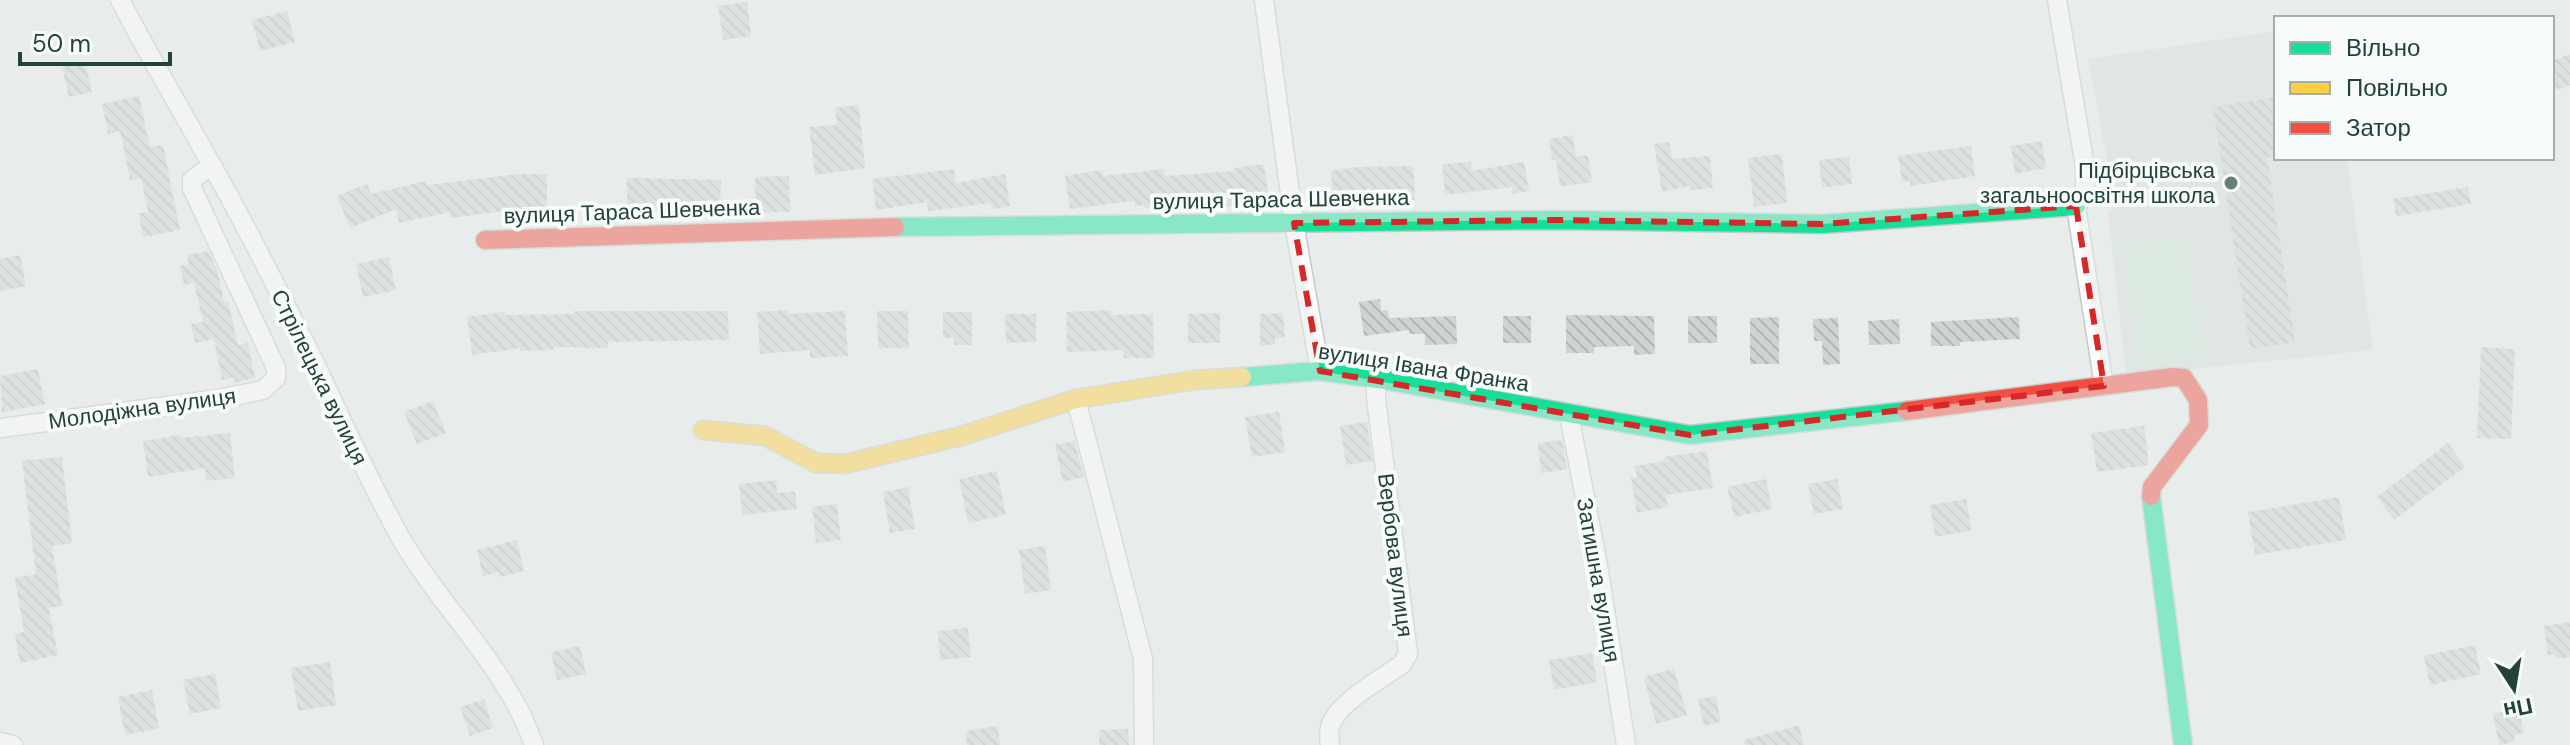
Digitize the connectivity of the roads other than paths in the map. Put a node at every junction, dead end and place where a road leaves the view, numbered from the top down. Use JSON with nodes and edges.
{"nodes":[{"id":1,"x":120,"y":0,"type":"edge"},
{"id":2,"x":1264,"y":0,"type":"edge"},
{"id":3,"x":2057,"y":0,"type":"edge"},
{"id":4,"x":212,"y":165,"type":"junction"},
{"id":5,"x":2076,"y":206,"type":"junction"},
{"id":6,"x":1294,"y":223,"type":"junction"},
{"id":7,"x":485,"y":240,"type":"dead end"},
{"id":8,"x":1320,"y":371,"type":"junction"},
{"id":9,"x":1378,"y":379,"type":"junction"},
{"id":10,"x":2104,"y":386,"type":"junction"},
{"id":11,"x":1076,"y":399,"type":"junction"},
{"id":12,"x":1569,"y":415,"type":"junction"},
{"id":13,"x":0,"y":428,"type":"edge"},
{"id":14,"x":703,"y":430,"type":"dead end"},
{"id":15,"x":0,"y":742,"type":"edge"},
{"id":16,"x":13,"y":745,"type":"edge"},
{"id":17,"x":534,"y":745,"type":"edge"},
{"id":18,"x":1144,"y":745,"type":"edge"},
{"id":19,"x":1330,"y":745,"type":"edge"},
{"id":20,"x":1626,"y":745,"type":"edge"},
{"id":21,"x":2183,"y":745,"type":"edge"}],
"edges":[{"from":1,"to":4,"type":"street","name":"Стрілецька вулиця"},
{"from":2,"to":6,"type":"street"},
{"from":3,"to":5,"type":"street"},
{"from":4,"to":13,"type":"street","name":"Молодіжна вулиця"},
{"from":4,"to":17,"type":"street","name":"Стрілецька вулиця"},
{"from":5,"to":6,"type":"street","name":"вулиця Тараса Шевченка"},
{"from":5,"to":10,"type":"street"},
{"from":6,"to":7,"type":"street","name":"вулиця Тараса Шевченка"},
{"from":6,"to":8,"type":"street"},
{"from":8,"to":9,"type":"street","name":"вулиця Івана Франка"},
{"from":8,"to":11,"type":"street","name":"вулиця Івана Франка"},
{"from":9,"to":12,"type":"street","name":"вулиця Івана Франка"},
{"from":9,"to":19,"type":"street","name":"Вербова вулиця"},
{"from":10,"to":12,"type":"street","name":"вулиця Івана Франка"},
{"from":10,"to":21,"type":"street","name":"вулиця Івана Франка"},
{"from":11,"to":14,"type":"street","name":"вулиця Івана Франка"},
{"from":11,"to":18,"type":"street"},
{"from":12,"to":20,"type":"street","name":"Затишна вулиця"},
{"from":15,"to":16,"type":"street"}]}
